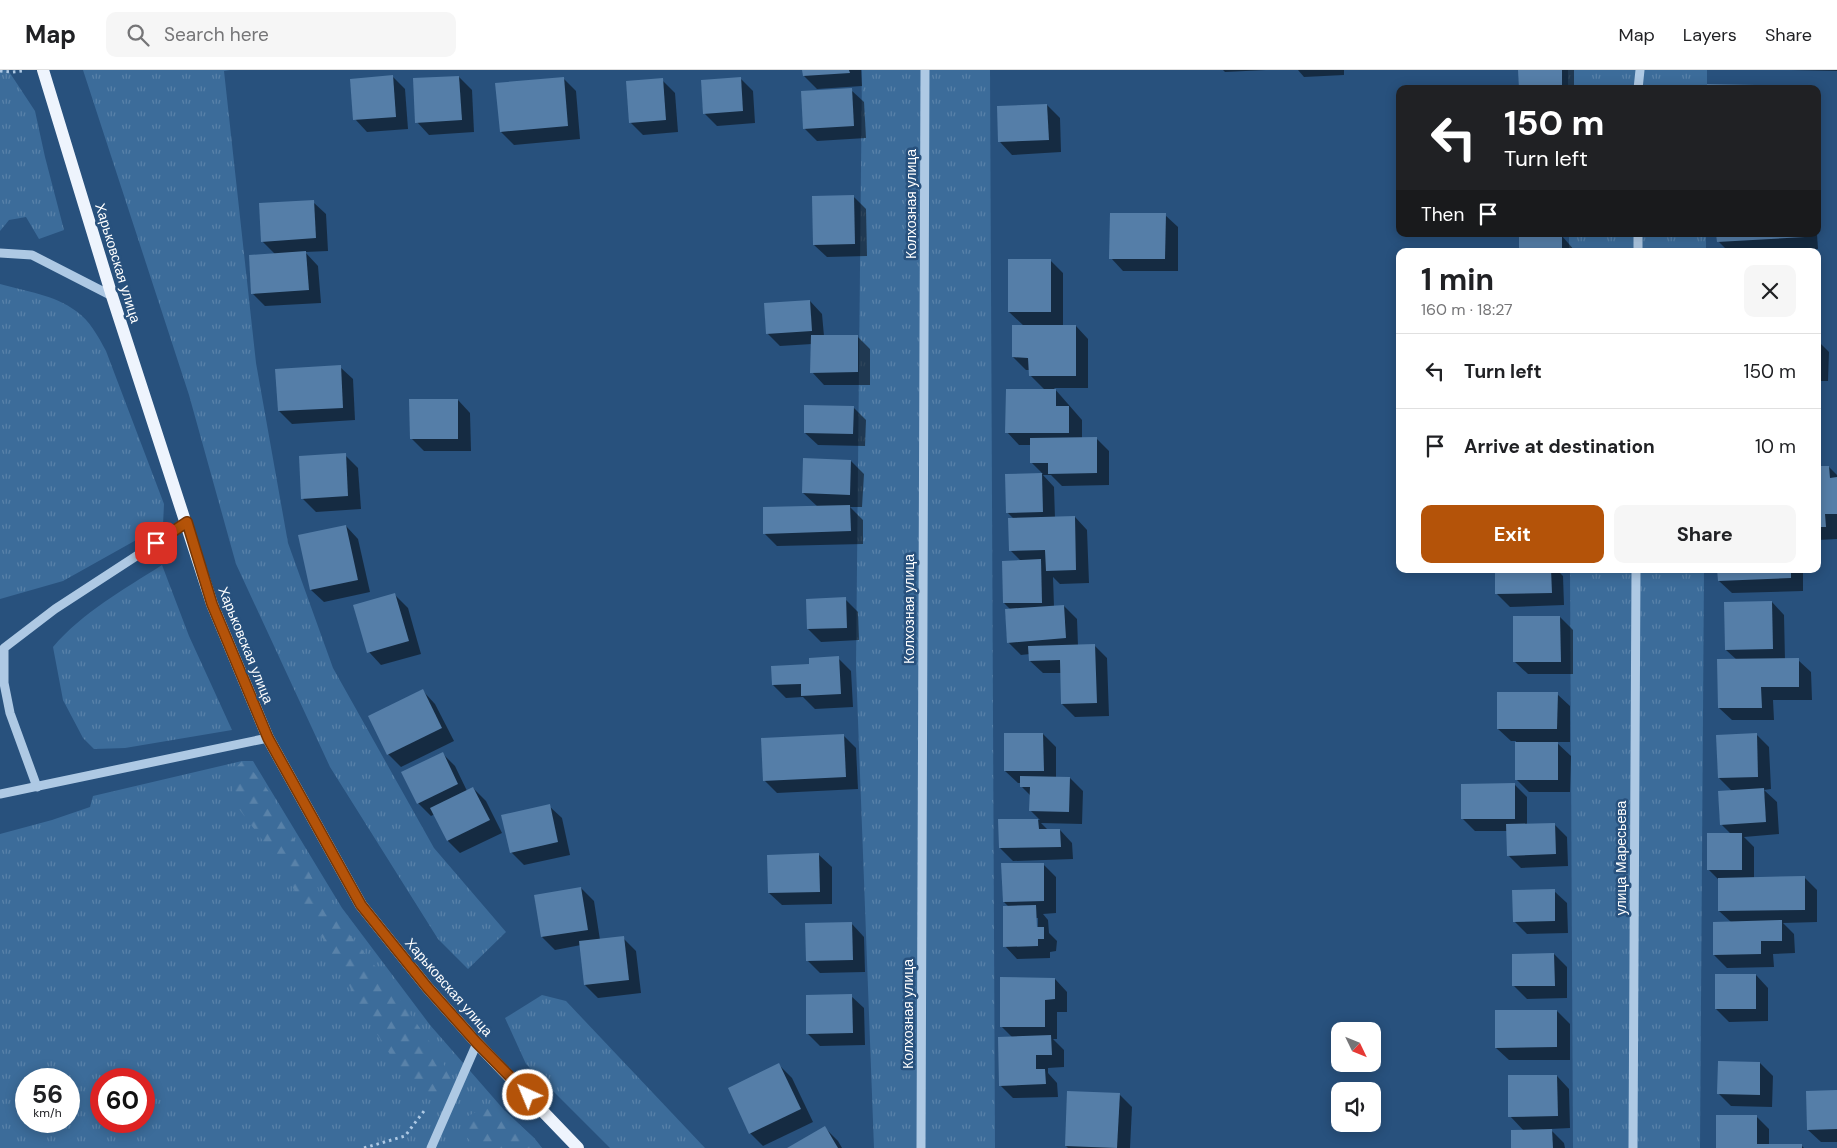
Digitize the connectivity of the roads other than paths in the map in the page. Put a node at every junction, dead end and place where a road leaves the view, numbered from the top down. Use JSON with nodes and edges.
{"nodes":[{"id":1,"x":43,"y":70,"type":"edge"},
{"id":2,"x":925,"y":70,"type":"edge"},
{"id":3,"x":1640,"y":70,"type":"edge"},
{"id":4,"x":1638,"y":85,"type":"edge"},
{"id":5,"x":0,"y":253,"type":"edge"},
{"id":6,"x":112,"y":296,"type":"junction"},
{"id":7,"x":187,"y":522,"type":"junction"},
{"id":8,"x":1636,"y":573,"type":"edge"},
{"id":9,"x":2,"y":657,"type":"edge"},
{"id":10,"x":268,"y":738,"type":"junction"},
{"id":11,"x":37,"y":787,"type":"junction"},
{"id":12,"x":0,"y":794,"type":"edge"},
{"id":13,"x":477,"y":1043,"type":"junction"},
{"id":14,"x":431,"y":1148,"type":"edge"},
{"id":15,"x":578,"y":1148,"type":"edge"},
{"id":16,"x":921,"y":1148,"type":"edge"},
{"id":17,"x":1633,"y":1148,"type":"edge"}],
"edges":[{"from":1,"to":6,"type":"main road","name":"Харьковская улица"},
{"from":2,"to":16,"type":"street","name":"Колхозная улица"},
{"from":3,"to":4,"type":"street"},
{"from":5,"to":6,"type":"street"},
{"from":6,"to":7,"type":"main road","name":"Харьковская улица"},
{"from":7,"to":9,"type":"street"},
{"from":7,"to":10,"type":"main road","name":"Харьковская улица"},
{"from":8,"to":17,"type":"street","name":"улица Маресьева"},
{"from":9,"to":11,"type":"street"},
{"from":10,"to":11,"type":"street"},
{"from":10,"to":13,"type":"main road","name":"Харьковская улица"},
{"from":11,"to":12,"type":"street"},
{"from":13,"to":14,"type":"street"},
{"from":13,"to":15,"type":"main road","name":"Харьковская улица"}]}
